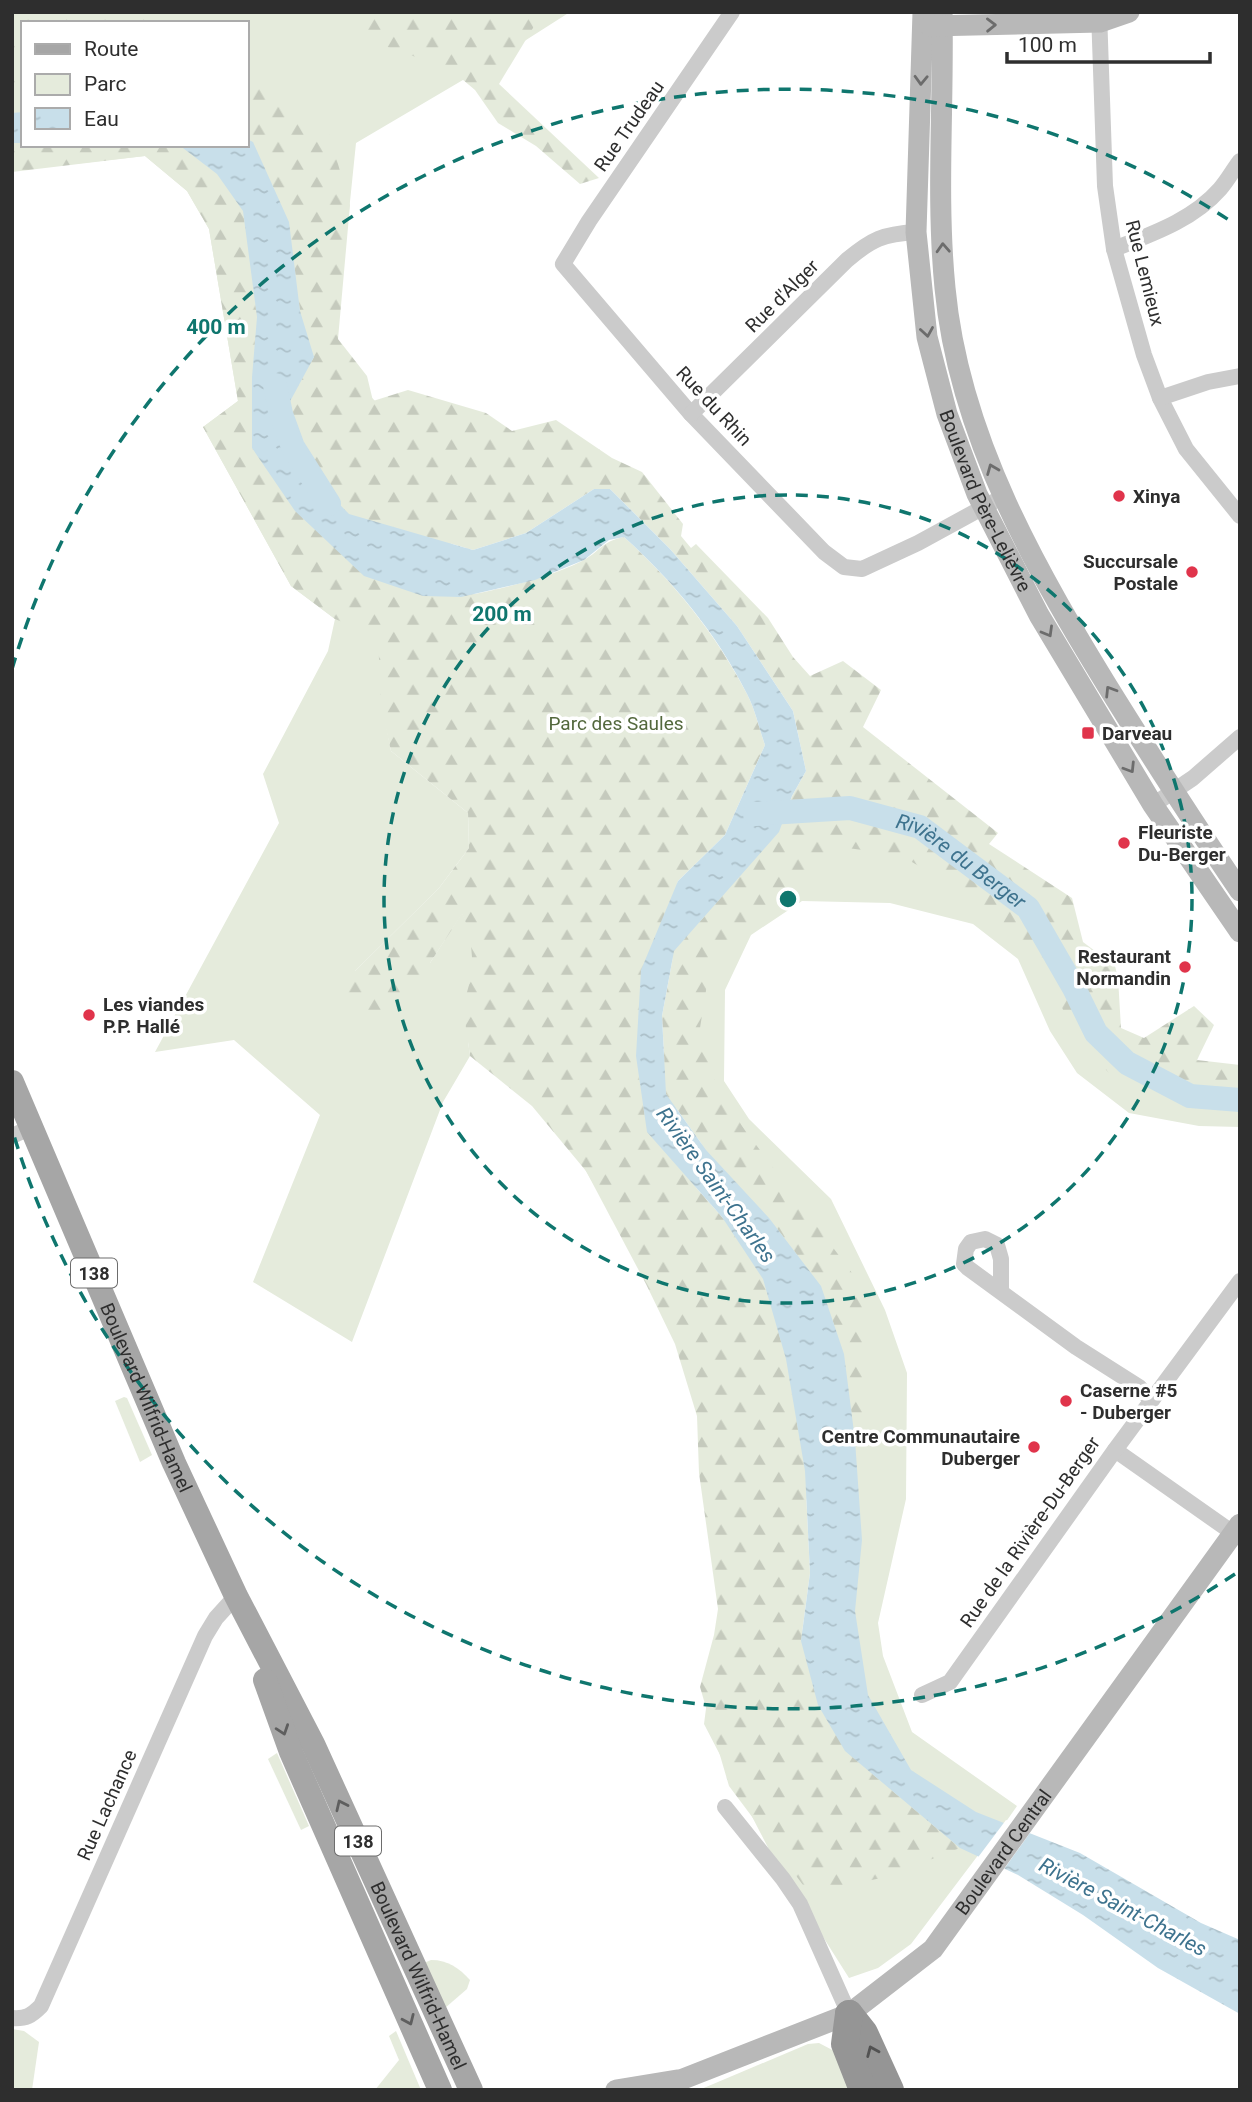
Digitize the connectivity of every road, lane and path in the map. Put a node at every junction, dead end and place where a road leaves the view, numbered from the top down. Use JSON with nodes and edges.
{"nodes":[{"id":1,"x":732,"y":12,"type":"edge"},
{"id":2,"x":1129,"y":12,"type":"edge"},
{"id":3,"x":1095,"y":16,"type":"edge"},
{"id":4,"x":933,"y":19,"type":"edge"},
{"id":5,"x":1240,"y":161,"type":"edge"},
{"id":6,"x":916,"y":232,"type":"junction"},
{"id":7,"x":1114,"y":249,"type":"junction"},
{"id":8,"x":563,"y":264,"type":"joint"},
{"id":9,"x":1240,"y":376,"type":"edge"},
{"id":10,"x":1160,"y":398,"type":"junction"},
{"id":11,"x":691,"y":414,"type":"junction"},
{"id":12,"x":1003,"y":497,"type":"junction"},
{"id":13,"x":984,"y":508,"type":"junction"},
{"id":14,"x":1240,"y":516,"type":"edge"},
{"id":15,"x":1240,"y":737,"type":"edge"},
{"id":16,"x":1172,"y":790,"type":"junction"},
{"id":17,"x":1153,"y":805,"type":"junction"},
{"id":18,"x":1240,"y":891,"type":"edge"},
{"id":19,"x":1240,"y":933,"type":"edge"},
{"id":20,"x":12,"y":1082,"type":"edge"},
{"id":21,"x":22,"y":1131,"type":"edge"},
{"id":22,"x":1240,"y":1281,"type":"edge"},
{"id":23,"x":1001,"y":1292,"type":"dead end"},
{"id":24,"x":1151,"y":1400,"type":"junction"},
{"id":25,"x":1115,"y":1450,"type":"junction"},
{"id":26,"x":1237,"y":1529,"type":"edge"},
{"id":27,"x":236,"y":1596,"type":"junction"},
{"id":28,"x":922,"y":1695,"type":"dead end"},
{"id":29,"x":725,"y":1807,"type":"dead end"},
{"id":30,"x":849,"y":2014,"type":"junction"},
{"id":31,"x":12,"y":2018,"type":"edge"},
{"id":32,"x":683,"y":2079,"type":"junction"},
{"id":33,"x":440,"y":2090,"type":"edge"},
{"id":34,"x":471,"y":2090,"type":"edge"},
{"id":35,"x":616,"y":2090,"type":"edge"},
{"id":36,"x":663,"y":2090,"type":"edge"},
{"id":37,"x":863,"y":2090,"type":"edge"},
{"id":38,"x":890,"y":2090,"type":"edge"}],
"edges":[{"from":1,"to":8,"type":"street","name":"Rue Trudeau"},
{"from":2,"to":3,"type":"main road"},
{"from":4,"to":3,"type":"main road","one_way":true},
{"from":3,"to":7,"type":"street","name":"Rue Lemieux"},
{"from":4,"to":6,"type":"main road","name":"Boulevard Père-Lelièvre","one_way":true},
{"from":12,"to":4,"type":"main road","name":"Boulevard Père-Lelièvre","one_way":true},
{"from":5,"to":7,"type":"street"},
{"from":6,"to":11,"type":"street","name":"Rue d'Alger"},
{"from":6,"to":13,"type":"main road","name":"Boulevard Père-Lelièvre","one_way":true},
{"from":7,"to":10,"type":"street","name":"Rue Lemieux"},
{"from":8,"to":11,"type":"street","name":"Rue du Rhin"},
{"from":9,"to":10,"type":"street"},
{"from":10,"to":14,"type":"street","name":"Rue Lemieux"},
{"from":11,"to":13,"type":"street","name":"Rue du Rhin"},
{"from":12,"to":13,"type":"street"},
{"from":16,"to":12,"type":"main road","name":"Boulevard Père-Lelièvre","one_way":true},
{"from":13,"to":17,"type":"main road","name":"Boulevard Père-Lelièvre","one_way":true},
{"from":15,"to":16,"type":"street"},
{"from":16,"to":17,"type":"street"},
{"from":16,"to":18,"type":"main road","name":"Boulevard Père-Lelièvre"},
{"from":17,"to":19,"type":"main road","name":"Boulevard Père-Lelièvre"},
{"from":20,"to":21,"type":"main road","name":"Boulevard Wilfrid-Hamel","number":"138"},
{"from":21,"to":27,"type":"main road","name":"Boulevard Wilfrid-Hamel","number":"138"},
{"from":22,"to":24,"type":"street","name":"Rue de la Rivière-Du-Berger"},
{"from":23,"to":24,"type":"street"},
{"from":24,"to":25,"type":"street","name":"Rue de la Rivière-Du-Berger"},
{"from":25,"to":26,"type":"street"},
{"from":25,"to":28,"type":"street","name":"Rue de la Rivière-Du-Berger"},
{"from":26,"to":30,"type":"main road","name":"Boulevard Central"},
{"from":27,"to":31,"type":"street","name":"Rue Lachance"},
{"from":27,"to":33,"type":"main road","name":"Boulevard Wilfrid-Hamel","number":"138","one_way":true},
{"from":34,"to":27,"type":"main road","name":"Boulevard Wilfrid-Hamel","number":"138","one_way":true},
{"from":29,"to":30,"type":"street"},
{"from":30,"to":32,"type":"main road","name":"Boulevard Central"},
{"from":30,"to":37,"type":"highway"},
{"from":38,"to":30,"type":"highway","one_way":true},
{"from":32,"to":35,"type":"main road","name":"Boulevard Central"},
{"from":32,"to":36,"type":"main road","name":"Boulevard Central"}]}
